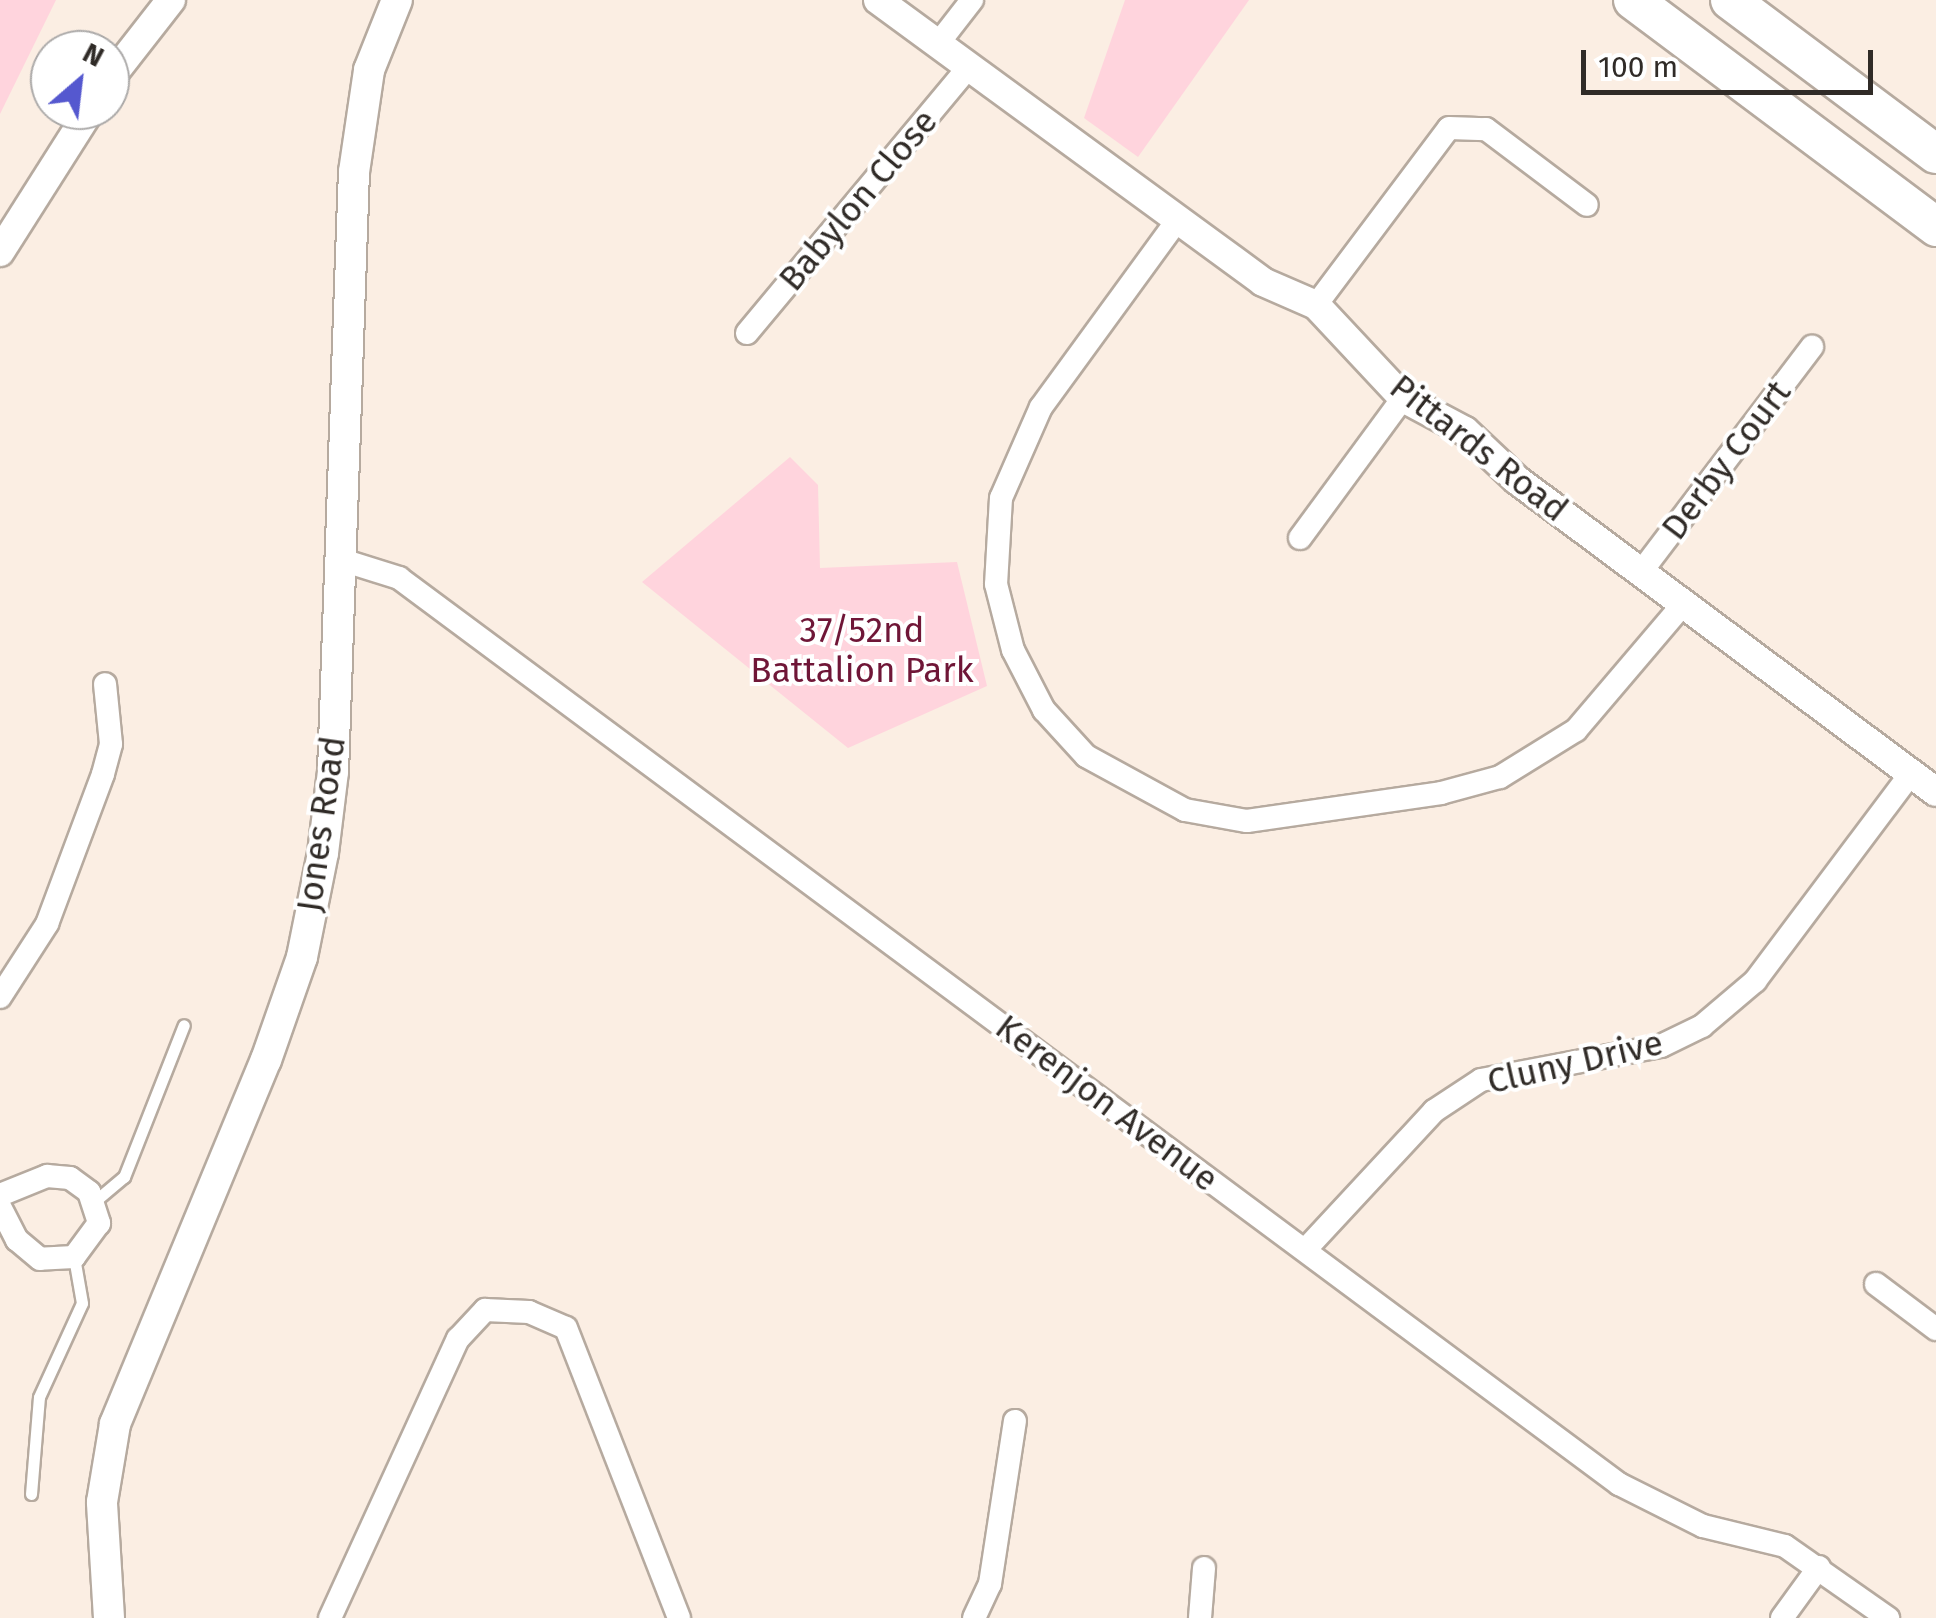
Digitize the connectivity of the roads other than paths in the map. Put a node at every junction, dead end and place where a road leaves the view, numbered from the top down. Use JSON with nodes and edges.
{"nodes":[{"id":1,"x":172,"y":0,"type":"edge"},
{"id":2,"x":398,"y":0,"type":"edge"},
{"id":3,"x":878,"y":0,"type":"edge"},
{"id":4,"x":972,"y":0,"type":"edge"},
{"id":5,"x":1633,"y":0,"type":"edge"},
{"id":6,"x":1730,"y":0,"type":"edge"},
{"id":7,"x":1757,"y":0,"type":"edge"},
{"id":8,"x":937,"y":44,"type":"junction"},
{"id":9,"x":1797,"y":50,"type":"junction"},
{"id":10,"x":130,"y":53,"type":"edge"},
{"id":11,"x":968,"y":68,"type":"junction"},
{"id":12,"x":77,"y":130,"type":"edge"},
{"id":13,"x":1936,"y":154,"type":"edge"},
{"id":14,"x":1587,"y":205,"type":"dead end"},
{"id":15,"x":1176,"y":222,"type":"junction"},
{"id":16,"x":1936,"y":227,"type":"edge"},
{"id":17,"x":0,"y":252,"type":"edge"},
{"id":18,"x":1316,"y":306,"type":"junction"},
{"id":19,"x":748,"y":333,"type":"dead end"},
{"id":20,"x":1812,"y":347,"type":"dead end"},
{"id":21,"x":1402,"y":398,"type":"junction"},
{"id":22,"x":1300,"y":538,"type":"dead end"},
{"id":23,"x":342,"y":560,"type":"junction"},
{"id":24,"x":1641,"y":572,"type":"junction"},
{"id":25,"x":1684,"y":603,"type":"junction"},
{"id":26,"x":105,"y":684,"type":"dead end"},
{"id":27,"x":1910,"y":773,"type":"junction"},
{"id":28,"x":1936,"y":792,"type":"edge"},
{"id":29,"x":0,"y":996,"type":"edge"},
{"id":30,"x":184,"y":1025,"type":"dead end"},
{"id":31,"x":0,"y":1195,"type":"edge"},
{"id":32,"x":95,"y":1201,"type":"junction"},
{"id":33,"x":0,"y":1206,"type":"edge"},
{"id":34,"x":1305,"y":1250,"type":"junction"},
{"id":35,"x":74,"y":1257,"type":"junction"},
{"id":36,"x":1876,"y":1284,"type":"dead end"},
{"id":37,"x":1936,"y":1329,"type":"edge"},
{"id":38,"x":1015,"y":1421,"type":"dead end"},
{"id":39,"x":31,"y":1494,"type":"dead end"},
{"id":40,"x":1820,"y":1566,"type":"junction"},
{"id":41,"x":1204,"y":1568,"type":"dead end"},
{"id":42,"x":109,"y":1618,"type":"edge"},
{"id":43,"x":330,"y":1618,"type":"edge"},
{"id":44,"x":679,"y":1618,"type":"edge"},
{"id":45,"x":974,"y":1618,"type":"edge"},
{"id":46,"x":1200,"y":1618,"type":"edge"},
{"id":47,"x":1782,"y":1618,"type":"edge"},
{"id":48,"x":1888,"y":1618,"type":"edge"}],
"edges":[{"from":1,"to":10,"type":"street"},
{"from":2,"to":23,"type":"main road","name":"Jones Road"},
{"from":3,"to":8,"type":"street","name":"Pittards Road"},
{"from":4,"to":8,"type":"street"},
{"from":5,"to":16,"type":"highway"},
{"from":6,"to":9,"type":"highway"},
{"from":7,"to":9,"type":"highway"},
{"from":8,"to":11,"type":"street","name":"Pittards Road"},
{"from":9,"to":13,"type":"highway"},
{"from":11,"to":15,"type":"street","name":"Pittards Road"},
{"from":11,"to":19,"type":"street","name":"Babylon Close"},
{"from":12,"to":17,"type":"street"},
{"from":14,"to":18,"type":"street"},
{"from":15,"to":18,"type":"street","name":"Pittards Road"},
{"from":15,"to":25,"type":"street"},
{"from":18,"to":21,"type":"street","name":"Pittards Road"},
{"from":20,"to":24,"type":"street","name":"Derby Court"},
{"from":21,"to":22,"type":"street"},
{"from":21,"to":24,"type":"street","name":"Pittards Road"},
{"from":23,"to":34,"type":"street","name":"Kerenjon Avenue"},
{"from":23,"to":42,"type":"main road","name":"Jones Road"},
{"from":24,"to":25,"type":"street","name":"Pittards Road"},
{"from":25,"to":27,"type":"street","name":"Pittards Road"},
{"from":26,"to":29,"type":"street"},
{"from":27,"to":28,"type":"street","name":"Pittards Road"},
{"from":27,"to":34,"type":"street","name":"Cluny Drive"},
{"from":30,"to":32,"type":"lane"},
{"from":31,"to":32,"type":"street"},
{"from":32,"to":35,"type":"street"},
{"from":33,"to":35,"type":"street"},
{"from":34,"to":40,"type":"street","name":"Kerenjon Avenue"},
{"from":35,"to":39,"type":"lane"},
{"from":36,"to":37,"type":"street"},
{"from":38,"to":45,"type":"street"},
{"from":40,"to":47,"type":"street"},
{"from":40,"to":48,"type":"street","name":"Kerenjon Avenue"},
{"from":41,"to":46,"type":"street"},
{"from":43,"to":44,"type":"street"}]}
